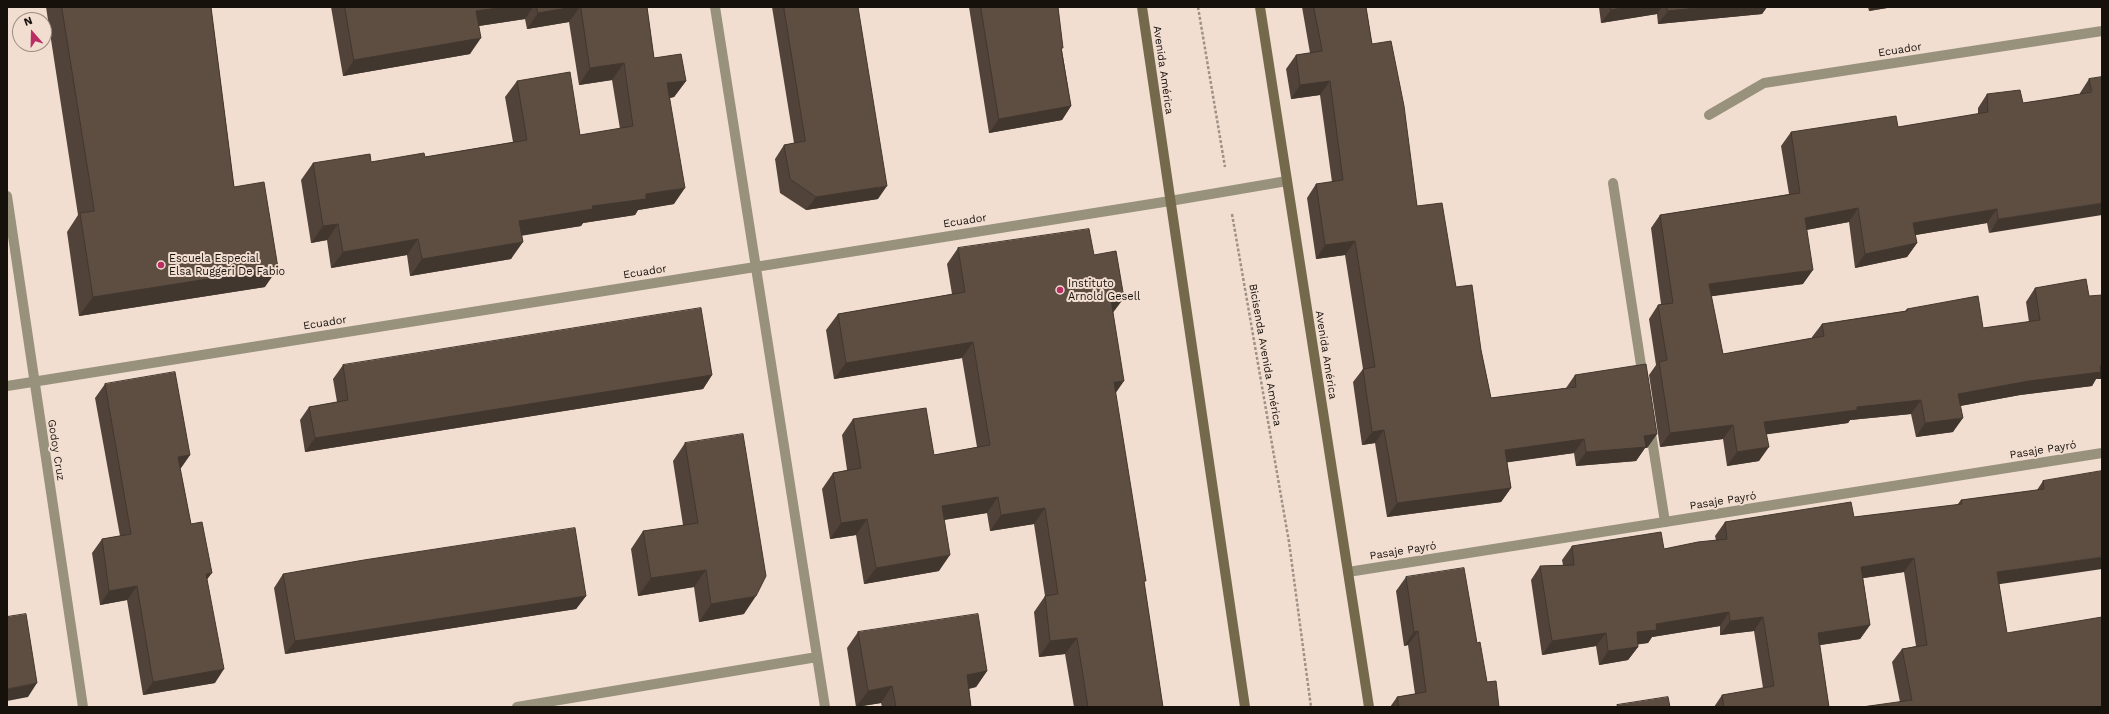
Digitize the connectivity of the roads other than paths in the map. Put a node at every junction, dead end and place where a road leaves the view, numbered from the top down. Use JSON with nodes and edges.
{"nodes":[{"id":1,"x":715,"y":7,"type":"edge"},
{"id":2,"x":1142,"y":7,"type":"edge"},
{"id":3,"x":1260,"y":7,"type":"edge"},
{"id":4,"x":2102,"y":31,"type":"edge"},
{"id":5,"x":1709,"y":115,"type":"dead end"},
{"id":6,"x":1287,"y":181,"type":"junction"},
{"id":7,"x":1613,"y":183,"type":"dead end"},
{"id":8,"x":7,"y":196,"type":"edge"},
{"id":9,"x":1170,"y":201,"type":"junction"},
{"id":10,"x":756,"y":266,"type":"junction"},
{"id":11,"x":34,"y":382,"type":"junction"},
{"id":12,"x":7,"y":386,"type":"edge"},
{"id":13,"x":1644,"y":388,"type":"edge"},
{"id":14,"x":1649,"y":420,"type":"edge"},
{"id":15,"x":2102,"y":453,"type":"edge"},
{"id":16,"x":1665,"y":522,"type":"junction"},
{"id":17,"x":1348,"y":572,"type":"junction"},
{"id":18,"x":817,"y":657,"type":"junction"},
{"id":19,"x":84,"y":707,"type":"edge"},
{"id":20,"x":517,"y":707,"type":"edge"},
{"id":21,"x":825,"y":707,"type":"edge"},
{"id":22,"x":1245,"y":707,"type":"edge"},
{"id":23,"x":1369,"y":707,"type":"edge"}],
"edges":[{"from":1,"to":10,"type":"street"},
{"from":2,"to":9,"type":"main road","name":"Avenida América"},
{"from":3,"to":6,"type":"main road","name":"Avenida América"},
{"from":4,"to":5,"type":"street","name":"Ecuador"},
{"from":6,"to":9,"type":"street","name":"Ecuador"},
{"from":6,"to":17,"type":"main road","name":"Avenida América"},
{"from":7,"to":13,"type":"street"},
{"from":8,"to":11,"type":"street","name":"Godoy Cruz"},
{"from":9,"to":10,"type":"street","name":"Ecuador"},
{"from":9,"to":22,"type":"main road","name":"Avenida América"},
{"from":10,"to":11,"type":"street","name":"Ecuador"},
{"from":10,"to":18,"type":"street"},
{"from":11,"to":12,"type":"street","name":"Ecuador"},
{"from":11,"to":19,"type":"street","name":"Godoy Cruz"},
{"from":14,"to":16,"type":"street"},
{"from":15,"to":16,"type":"street","name":"Pasaje Payró"},
{"from":16,"to":17,"type":"street","name":"Pasaje Payró"},
{"from":17,"to":23,"type":"main road","name":"Avenida América"},
{"from":18,"to":20,"type":"street"},
{"from":18,"to":21,"type":"street"}]}
